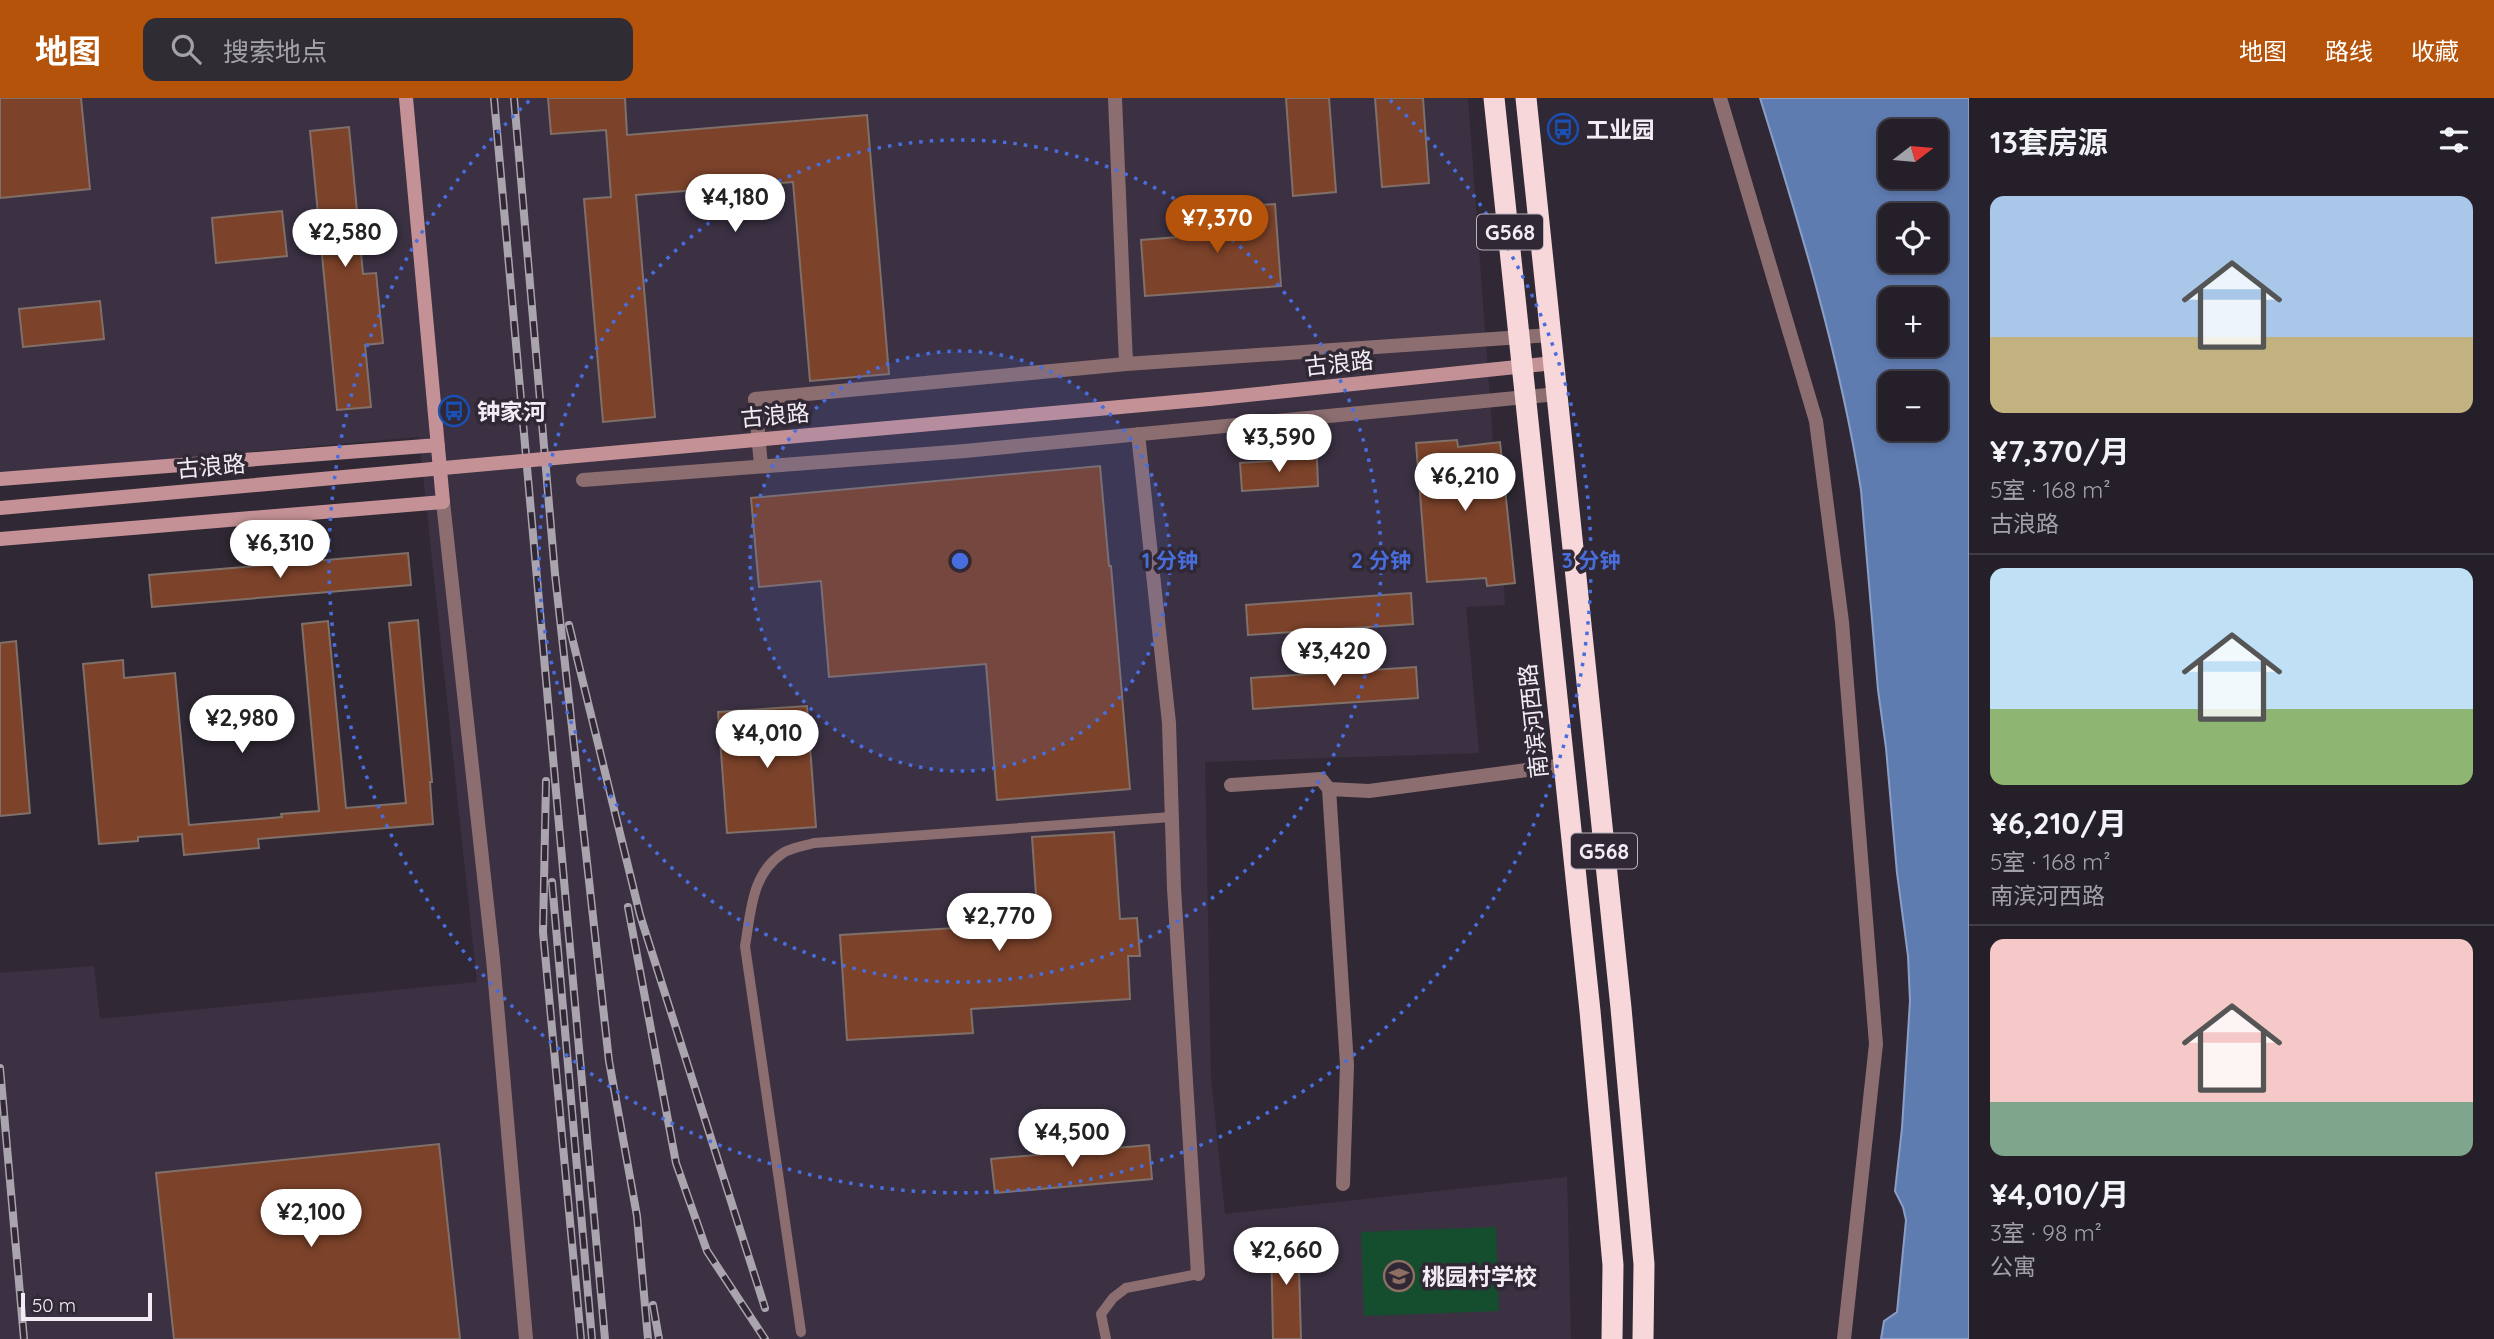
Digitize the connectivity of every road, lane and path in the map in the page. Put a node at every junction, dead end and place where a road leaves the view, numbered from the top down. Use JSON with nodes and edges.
{"nodes":[{"id":1,"x":406,"y":98,"type":"edge"},
{"id":2,"x":1115,"y":98,"type":"edge"},
{"id":3,"x":1494,"y":98,"type":"edge"},
{"id":4,"x":1526,"y":98,"type":"edge"},
{"id":5,"x":1720,"y":98,"type":"edge"},
{"id":6,"x":1551,"y":335,"type":"junction"},
{"id":7,"x":1521,"y":337,"type":"junction"},
{"id":8,"x":1554,"y":363,"type":"junction"},
{"id":9,"x":1126,"y":364,"type":"junction"},
{"id":10,"x":1524,"y":366,"type":"junction"},
{"id":11,"x":1557,"y":394,"type":"junction"},
{"id":12,"x":1527,"y":397,"type":"junction"},
{"id":13,"x":1138,"y":434,"type":"junction"},
{"id":14,"x":438,"y":445,"type":"junction"},
{"id":15,"x":761,"y":466,"type":"junction"},
{"id":16,"x":0,"y":479,"type":"edge"},
{"id":17,"x":583,"y":480,"type":"dead end"},
{"id":18,"x":443,"y":502,"type":"junction"},
{"id":19,"x":0,"y":508,"type":"edge"},
{"id":20,"x":0,"y":539,"type":"edge"},
{"id":21,"x":1564,"y":765,"type":"junction"},
{"id":22,"x":1231,"y":785,"type":"dead end"},
{"id":23,"x":1329,"y":789,"type":"junction"},
{"id":24,"x":1171,"y":817,"type":"junction"},
{"id":25,"x":1343,"y":1184,"type":"dead end"},
{"id":26,"x":1198,"y":1274,"type":"joint"},
{"id":27,"x":801,"y":1332,"type":"dead end"},
{"id":28,"x":526,"y":1339,"type":"edge"},
{"id":29,"x":1106,"y":1339,"type":"edge"},
{"id":30,"x":1612,"y":1339,"type":"edge"},
{"id":31,"x":1643,"y":1339,"type":"edge"},
{"id":32,"x":1844,"y":1339,"type":"edge"}],
"edges":[{"from":1,"to":14,"type":"main road"},
{"from":2,"to":9,"type":"street"},
{"from":3,"to":7,"type":"highway","name":"南滨河西路","number":"G568"},
{"from":4,"to":6,"type":"highway","number":"G568"},
{"from":5,"to":32,"type":"street"},
{"from":6,"to":7,"type":"street"},
{"from":6,"to":8,"type":"highway","number":"G568"},
{"from":7,"to":9,"type":"street"},
{"from":7,"to":10,"type":"highway","name":"南滨河西路","number":"G568"},
{"from":8,"to":10,"type":"main road","name":"古浪路"},
{"from":8,"to":11,"type":"highway","number":"G568"},
{"from":9,"to":15,"type":"street"},
{"from":10,"to":12,"type":"highway","name":"南滨河西路","number":"G568"},
{"from":10,"to":19,"type":"main road","name":"古浪路","bridge":true},
{"from":11,"to":12,"type":"street"},
{"from":11,"to":31,"type":"highway","number":"G568"},
{"from":12,"to":13,"type":"street"},
{"from":12,"to":21,"type":"highway","name":"南滨河西路","number":"G568"},
{"from":13,"to":15,"type":"street"},
{"from":13,"to":24,"type":"street"},
{"from":14,"to":16,"type":"main road","name":"古浪路"},
{"from":14,"to":18,"type":"main road"},
{"from":15,"to":17,"type":"street"},
{"from":18,"to":20,"type":"main road"},
{"from":18,"to":28,"type":"street"},
{"from":21,"to":23,"type":"street"},
{"from":21,"to":30,"type":"highway","name":"南滨河西路","number":"G568"},
{"from":22,"to":23,"type":"street"},
{"from":23,"to":25,"type":"street"},
{"from":24,"to":26,"type":"street"},
{"from":24,"to":27,"type":"lane"},
{"from":26,"to":29,"type":"lane"}]}
